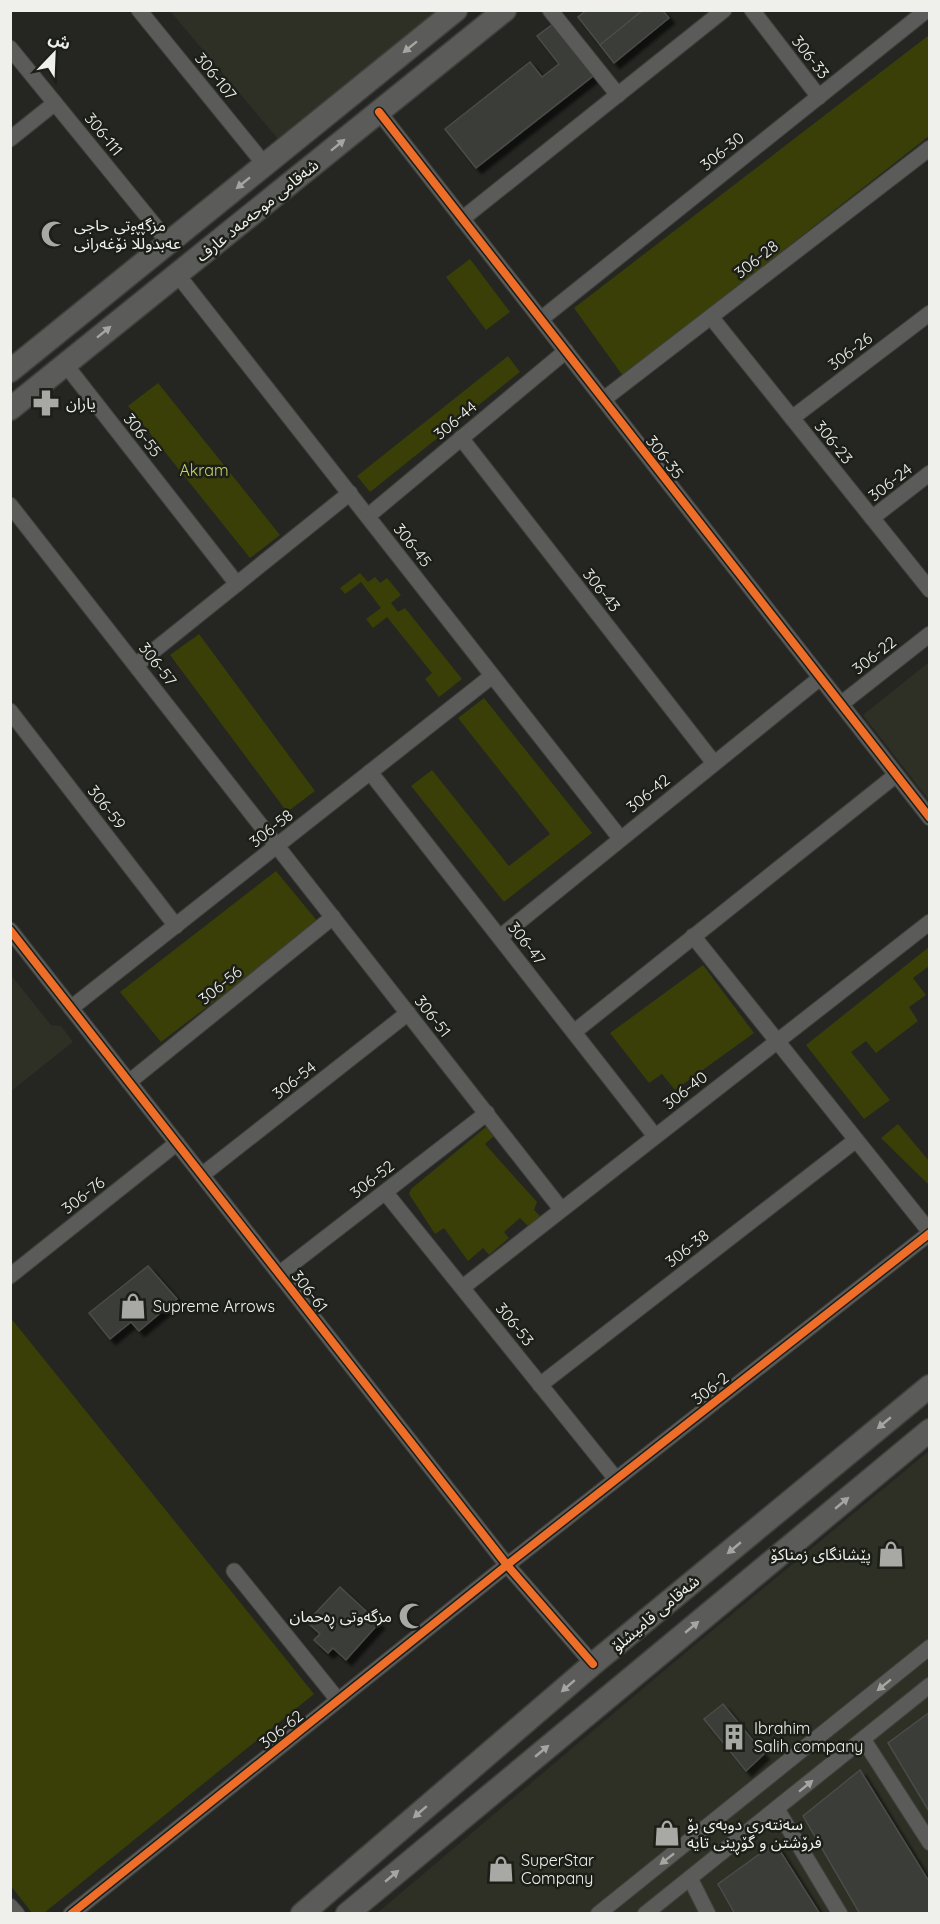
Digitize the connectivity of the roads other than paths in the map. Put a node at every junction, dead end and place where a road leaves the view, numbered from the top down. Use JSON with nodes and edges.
{"nodes":[{"id":1,"x":140,"y":10,"type":"edge"},
{"id":2,"x":456,"y":10,"type":"edge"},
{"id":3,"x":505,"y":10,"type":"edge"},
{"id":4,"x":550,"y":10,"type":"edge"},
{"id":5,"x":724,"y":10,"type":"edge"},
{"id":6,"x":752,"y":10,"type":"edge"},
{"id":7,"x":916,"y":14,"type":"edge"},
{"id":8,"x":10,"y":48,"type":"edge"},
{"id":9,"x":618,"y":95,"type":"junction"},
{"id":10,"x":819,"y":97,"type":"junction"},
{"id":11,"x":55,"y":103,"type":"junction"},
{"id":12,"x":379,"y":112,"type":"junction"},
{"id":13,"x":10,"y":139,"type":"edge"},
{"id":14,"x":930,"y":148,"type":"edge"},
{"id":15,"x":265,"y":165,"type":"junction"},
{"id":16,"x":462,"y":219,"type":"junction"},
{"id":17,"x":169,"y":243,"type":"junction"},
{"id":18,"x":177,"y":274,"type":"junction"},
{"id":19,"x":930,"y":313,"type":"edge"},
{"id":20,"x":711,"y":317,"type":"junction"},
{"id":21,"x":541,"y":319,"type":"junction"},
{"id":22,"x":60,"y":332,"type":"junction"},
{"id":23,"x":566,"y":351,"type":"junction"},
{"id":24,"x":71,"y":359,"type":"junction"},
{"id":25,"x":10,"y":371,"type":"edge"},
{"id":26,"x":604,"y":399,"type":"junction"},
{"id":27,"x":10,"y":410,"type":"edge"},
{"id":28,"x":792,"y":417,"type":"junction"},
{"id":29,"x":461,"y":438,"type":"junction"},
{"id":30,"x":930,"y":473,"type":"edge"},
{"id":31,"x":350,"y":493,"type":"junction"},
{"id":32,"x":10,"y":505,"type":"edge"},
{"id":33,"x":368,"y":516,"type":"junction"},
{"id":34,"x":872,"y":518,"type":"junction"},
{"id":35,"x":237,"y":584,"type":"junction"},
{"id":36,"x":930,"y":590,"type":"edge"},
{"id":37,"x":930,"y":634,"type":"edge"},
{"id":38,"x":136,"y":665,"type":"junction"},
{"id":39,"x":492,"y":676,"type":"junction"},
{"id":40,"x":820,"y":678,"type":"junction"},
{"id":41,"x":841,"y":704,"type":"junction"},
{"id":42,"x":10,"y":711,"type":"edge"},
{"id":43,"x":714,"y":764,"type":"junction"},
{"id":44,"x":370,"y":772,"type":"junction"},
{"id":45,"x":896,"y":775,"type":"junction"},
{"id":46,"x":930,"y":818,"type":"edge"},
{"id":47,"x":620,"y":838,"type":"junction"},
{"id":48,"x":277,"y":846,"type":"junction"},
{"id":49,"x":333,"y":917,"type":"junction"},
{"id":50,"x":930,"y":922,"type":"edge"},
{"id":51,"x":176,"y":926,"type":"junction"},
{"id":52,"x":10,"y":930,"type":"edge"},
{"id":53,"x":693,"y":936,"type":"junction"},
{"id":54,"x":500,"y":937,"type":"junction"},
{"id":55,"x":71,"y":1008,"type":"junction"},
{"id":56,"x":408,"y":1013,"type":"junction"},
{"id":57,"x":574,"y":1032,"type":"junction"},
{"id":58,"x":776,"y":1041,"type":"junction"},
{"id":59,"x":129,"y":1082,"type":"junction"},
{"id":60,"x":486,"y":1113,"type":"junction"},
{"id":61,"x":656,"y":1136,"type":"junction"},
{"id":62,"x":856,"y":1140,"type":"junction"},
{"id":63,"x":177,"y":1143,"type":"junction"},
{"id":64,"x":202,"y":1175,"type":"junction"},
{"id":65,"x":385,"y":1192,"type":"junction"},
{"id":66,"x":561,"y":1209,"type":"junction"},
{"id":67,"x":930,"y":1232,"type":"edge"},
{"id":68,"x":279,"y":1274,"type":"junction"},
{"id":69,"x":10,"y":1276,"type":"edge"},
{"id":70,"x":463,"y":1287,"type":"junction"},
{"id":71,"x":540,"y":1385,"type":"junction"},
{"id":72,"x":930,"y":1386,"type":"edge"},
{"id":73,"x":930,"y":1430,"type":"edge"},
{"id":74,"x":616,"y":1479,"type":"junction"},
{"id":75,"x":507,"y":1565,"type":"junction"},
{"id":76,"x":234,"y":1571,"type":"dead end"},
{"id":77,"x":930,"y":1647,"type":"edge"},
{"id":78,"x":593,"y":1664,"type":"junction"},
{"id":79,"x":930,"y":1685,"type":"edge"},
{"id":80,"x":338,"y":1700,"type":"junction"},
{"id":81,"x":863,"y":1739,"type":"junction"},
{"id":82,"x":777,"y":1809,"type":"junction"},
{"id":83,"x":930,"y":1842,"type":"edge"},
{"id":84,"x":690,"y":1878,"type":"junction"},
{"id":85,"x":10,"y":1906,"type":"edge"},
{"id":86,"x":16,"y":1914,"type":"edge"},
{"id":87,"x":71,"y":1914,"type":"edge"},
{"id":88,"x":302,"y":1914,"type":"edge"},
{"id":89,"x":347,"y":1914,"type":"edge"},
{"id":90,"x":598,"y":1914,"type":"edge"},
{"id":91,"x":645,"y":1914,"type":"edge"},
{"id":92,"x":708,"y":1914,"type":"edge"},
{"id":93,"x":840,"y":1914,"type":"edge"}],
"edges":[{"from":1,"to":15,"type":"street","name":"306-107"},
{"from":2,"to":15,"type":"street","name":"شەقامی موحەمەد عارف","one_way":true},
{"from":3,"to":12,"type":"street","name":"شەقامی موحەمەد عارف"},
{"from":4,"to":9,"type":"street"},
{"from":5,"to":9,"type":"street"},
{"from":6,"to":10,"type":"street","name":"306-33"},
{"from":7,"to":10,"type":"street","name":"306-30"},
{"from":8,"to":11,"type":"street","name":"306-111"},
{"from":9,"to":16,"type":"street"},
{"from":10,"to":21,"type":"street","name":"306-30"},
{"from":11,"to":13,"type":"street"},
{"from":11,"to":17,"type":"street","name":"306-111"},
{"from":12,"to":16,"type":"street","name":"306-35"},
{"from":18,"to":12,"type":"street","name":"شەقامی موحەمەد عارف","one_way":true},
{"from":14,"to":20,"type":"street","name":"306-28"},
{"from":15,"to":17,"type":"street","name":"شەقامی موحەمەد عارف","one_way":true},
{"from":16,"to":21,"type":"street","name":"306-35"},
{"from":17,"to":22,"type":"street","name":"شەقامی موحەمەد عارف"},
{"from":24,"to":18,"type":"street","name":"شەقامی موحەمەد عارف","one_way":true},
{"from":18,"to":31,"type":"street","name":"306-45"},
{"from":19,"to":28,"type":"street","name":"306-26"},
{"from":20,"to":26,"type":"street","name":"306-28"},
{"from":20,"to":28,"type":"street","name":"306-23"},
{"from":21,"to":23,"type":"street","name":"306-35"},
{"from":22,"to":24,"type":"street"},
{"from":22,"to":25,"type":"street","name":"شەقامی موحەمەد عارف"},
{"from":23,"to":26,"type":"street","name":"306-35"},
{"from":23,"to":29,"type":"street","name":"306-44"},
{"from":24,"to":27,"type":"street","name":"شەقامی موحەمەد عارف"},
{"from":24,"to":35,"type":"street","name":"306-55"},
{"from":26,"to":40,"type":"street","name":"306-35"},
{"from":28,"to":34,"type":"street","name":"306-23"},
{"from":29,"to":33,"type":"street","name":"306-44"},
{"from":29,"to":43,"type":"street","name":"306-43"},
{"from":30,"to":34,"type":"street","name":"306-24"},
{"from":31,"to":33,"type":"street","name":"306-45"},
{"from":31,"to":35,"type":"street"},
{"from":32,"to":38,"type":"street","name":"306-57"},
{"from":33,"to":39,"type":"street","name":"306-45"},
{"from":34,"to":36,"type":"street","name":"306-23"},
{"from":35,"to":38,"type":"street"},
{"from":37,"to":41,"type":"street","name":"306-22"},
{"from":38,"to":48,"type":"street","name":"306-57"},
{"from":39,"to":44,"type":"street","name":"306-58"},
{"from":39,"to":47,"type":"street","name":"306-45"},
{"from":40,"to":41,"type":"street","name":"306-35"},
{"from":40,"to":43,"type":"street","name":"306-42"},
{"from":41,"to":45,"type":"street","name":"306-35"},
{"from":42,"to":51,"type":"street","name":"306-59"},
{"from":43,"to":47,"type":"street","name":"306-42"},
{"from":44,"to":48,"type":"street","name":"306-58"},
{"from":44,"to":54,"type":"street","name":"306-47"},
{"from":45,"to":46,"type":"street","name":"306-35"},
{"from":45,"to":53,"type":"street"},
{"from":47,"to":54,"type":"street","name":"306-42"},
{"from":48,"to":49,"type":"street","name":"306-51"},
{"from":48,"to":51,"type":"street","name":"306-58"},
{"from":49,"to":56,"type":"street","name":"306-51"},
{"from":49,"to":59,"type":"street","name":"306-56"},
{"from":50,"to":58,"type":"street","name":"306-40"},
{"from":51,"to":55,"type":"street","name":"306-58"},
{"from":52,"to":55,"type":"street","name":"306-61"},
{"from":53,"to":57,"type":"street"},
{"from":53,"to":58,"type":"street"},
{"from":54,"to":57,"type":"street","name":"306-47"},
{"from":55,"to":59,"type":"street","name":"306-61"},
{"from":56,"to":60,"type":"street","name":"306-51"},
{"from":56,"to":64,"type":"street","name":"306-54"},
{"from":57,"to":61,"type":"street","name":"306-47"},
{"from":58,"to":61,"type":"street","name":"306-40"},
{"from":58,"to":62,"type":"street"},
{"from":59,"to":63,"type":"street","name":"306-61"},
{"from":60,"to":65,"type":"street","name":"306-52"},
{"from":60,"to":66,"type":"street","name":"306-51"},
{"from":61,"to":66,"type":"street","name":"306-40"},
{"from":62,"to":67,"type":"street"},
{"from":62,"to":71,"type":"street","name":"306-38"},
{"from":63,"to":64,"type":"street","name":"306-61"},
{"from":63,"to":69,"type":"street","name":"306-76"},
{"from":64,"to":68,"type":"street","name":"306-61"},
{"from":65,"to":68,"type":"street","name":"306-52"},
{"from":65,"to":70,"type":"street","name":"306-53"},
{"from":66,"to":70,"type":"street","name":"306-40"},
{"from":67,"to":74,"type":"street","name":"306-2"},
{"from":68,"to":75,"type":"street","name":"306-61"},
{"from":70,"to":71,"type":"street","name":"306-53"},
{"from":71,"to":74,"type":"street","name":"306-53"},
{"from":72,"to":78,"type":"street","name":"شەقامی قامیشلۆ","one_way":true},
{"from":89,"to":73,"type":"street","name":"شەقامی قامیشلۆ","one_way":true},
{"from":74,"to":75,"type":"street","name":"306-2"},
{"from":75,"to":78,"type":"street","name":"306-61"},
{"from":75,"to":80,"type":"street","name":"306-62"},
{"from":76,"to":80,"type":"street"},
{"from":77,"to":90,"type":"street","one_way":true},
{"from":78,"to":88,"type":"street","name":"شەقامی قامیشلۆ","one_way":true},
{"from":79,"to":81,"type":"street"},
{"from":80,"to":87,"type":"street","name":"306-62"},
{"from":82,"to":81,"type":"street","one_way":true},
{"from":81,"to":83,"type":"street"},
{"from":82,"to":84,"type":"street"},
{"from":82,"to":93,"type":"street"},
{"from":84,"to":91,"type":"street"},
{"from":84,"to":92,"type":"street"},
{"from":85,"to":86,"type":"street"}]}
